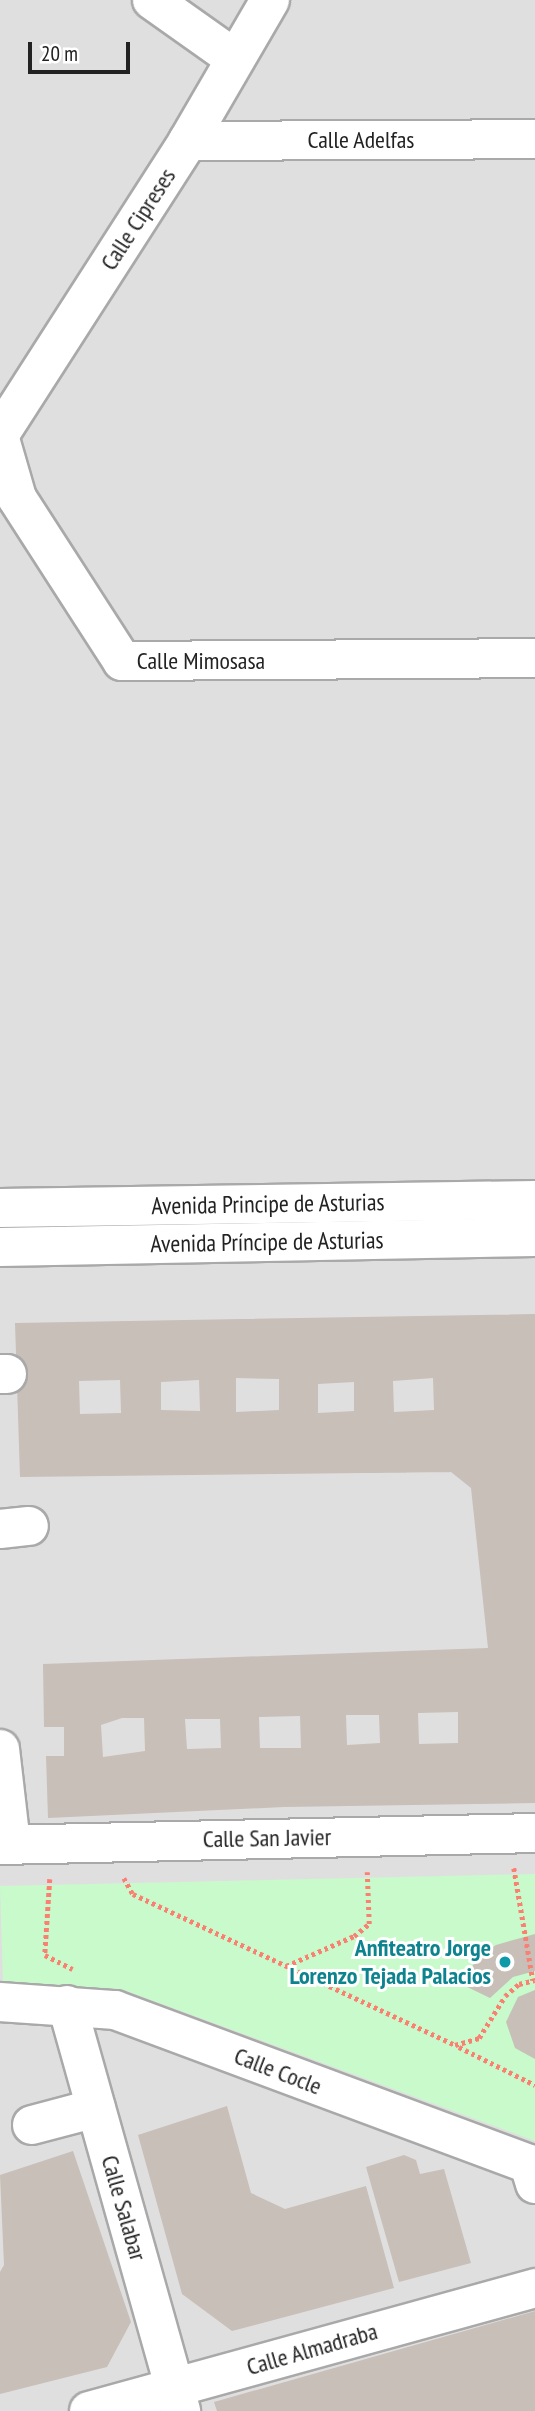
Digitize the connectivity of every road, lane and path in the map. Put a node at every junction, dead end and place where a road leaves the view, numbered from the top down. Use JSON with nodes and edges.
{"nodes":[{"id":1,"x":152,"y":0,"type":"edge"},
{"id":2,"x":270,"y":0,"type":"edge"},
{"id":3,"x":234,"y":58,"type":"junction"},
{"id":4,"x":535,"y":139,"type":"edge"},
{"id":5,"x":188,"y":141,"type":"junction"},
{"id":6,"x":0,"y":437,"type":"edge"},
{"id":7,"x":535,"y":657,"type":"edge"},
{"id":8,"x":535,"y":1200,"type":"edge"},
{"id":9,"x":0,"y":1208,"type":"edge"},
{"id":10,"x":535,"y":1237,"type":"edge"},
{"id":11,"x":0,"y":1247,"type":"edge"},
{"id":12,"x":0,"y":1749,"type":"edge"},
{"id":13,"x":523,"y":1833,"type":"edge"},
{"id":14,"x":365,"y":1836,"type":"junction"},
{"id":15,"x":122,"y":1842,"type":"junction"},
{"id":16,"x":5,"y":1845,"type":"edge"},
{"id":17,"x":51,"y":1886,"type":"dead end"},
{"id":18,"x":286,"y":1966,"type":"junction"},
{"id":19,"x":534,"y":1980,"type":"edge"},
{"id":20,"x":72,"y":1988,"type":"junction"},
{"id":21,"x":0,"y":2002,"type":"edge"},
{"id":22,"x":455,"y":2045,"type":"junction"},
{"id":23,"x":535,"y":2085,"type":"edge"},
{"id":24,"x":96,"y":2108,"type":"junction"},
{"id":25,"x":32,"y":2125,"type":"dead end"},
{"id":26,"x":535,"y":2184,"type":"edge"},
{"id":27,"x":535,"y":2288,"type":"edge"},
{"id":28,"x":178,"y":2400,"type":"edge"},
{"id":29,"x":89,"y":2411,"type":"edge"}],
"edges":[{"from":1,"to":3,"type":"street"},
{"from":2,"to":3,"type":"street","name":"Calle Cipreses"},
{"from":3,"to":5,"type":"street","name":"Calle Cipreses"},
{"from":4,"to":5,"type":"street","name":"Calle Adelfas"},
{"from":5,"to":6,"type":"street","name":"Calle Cipreses"},
{"from":6,"to":7,"type":"street","name":"Calle Mimosasa"},
{"from":8,"to":9,"type":"street","name":"Avenida Principe de Asturias"},
{"from":10,"to":11,"type":"street","name":"Avenida Príncipe de Asturias"},
{"from":12,"to":16,"type":"street"},
{"from":13,"to":14,"type":"street","name":"Calle San Javier"},
{"from":13,"to":19,"type":"path"},
{"from":14,"to":15,"type":"street","name":"Calle San Javier"},
{"from":14,"to":18,"type":"path"},
{"from":15,"to":16,"type":"street","name":"Calle San Javier"},
{"from":15,"to":18,"type":"path"},
{"from":17,"to":20,"type":"path"},
{"from":18,"to":22,"type":"path"},
{"from":19,"to":22,"type":"path"},
{"from":20,"to":21,"type":"street","name":"Calle Cocle"},
{"from":20,"to":24,"type":"street","name":"Calle Salabar"},
{"from":20,"to":26,"type":"street","name":"Calle Cocle"},
{"from":22,"to":23,"type":"path"},
{"from":24,"to":25,"type":"street"},
{"from":24,"to":28,"type":"street","name":"Calle Salabar"},
{"from":27,"to":28,"type":"street","name":"Calle Almadraba"},
{"from":28,"to":29,"type":"street","name":"Calle Almadraba"}]}
